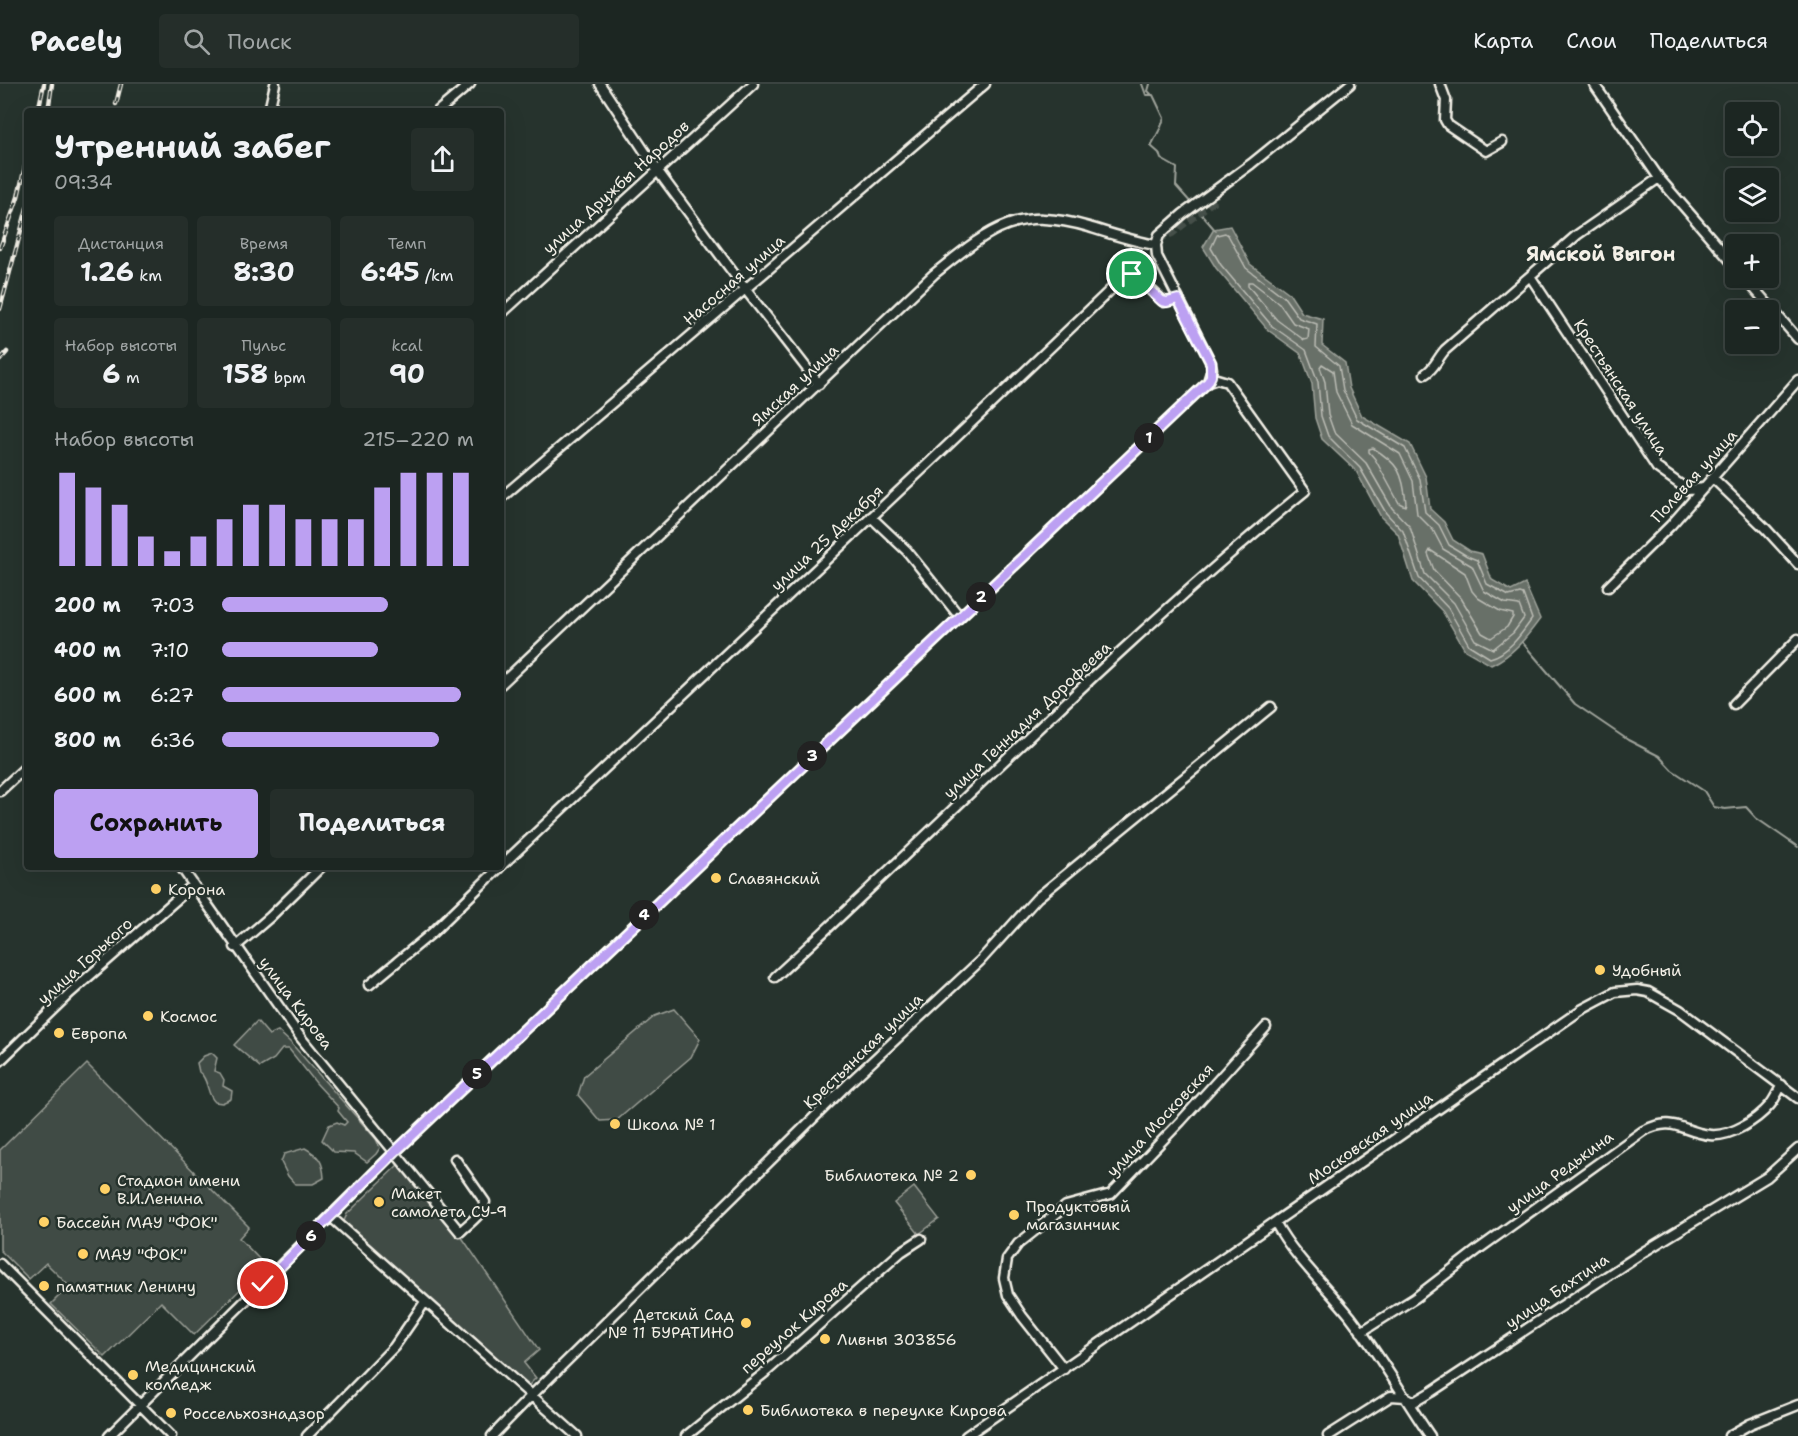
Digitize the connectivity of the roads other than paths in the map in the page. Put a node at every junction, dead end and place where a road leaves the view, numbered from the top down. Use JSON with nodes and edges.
{"nodes":[{"id":1,"x":275,"y":84,"type":"edge"},
{"id":2,"x":470,"y":84,"type":"edge"},
{"id":3,"x":600,"y":84,"type":"edge"},
{"id":4,"x":753,"y":84,"type":"edge"},
{"id":5,"x":985,"y":84,"type":"edge"},
{"id":6,"x":1350,"y":84,"type":"edge"},
{"id":7,"x":1440,"y":84,"type":"edge"},
{"id":8,"x":1594,"y":84,"type":"edge"},
{"id":9,"x":270,"y":108,"type":"edge"},
{"id":10,"x":442,"y":108,"type":"edge"},
{"id":11,"x":1503,"y":142,"type":"dead end"},
{"id":12,"x":657,"y":170,"type":"junction"},
{"id":13,"x":1659,"y":178,"type":"junction"},
{"id":14,"x":1156,"y":245,"type":"junction"},
{"id":15,"x":1725,"y":254,"type":"edge"},
{"id":16,"x":1530,"y":276,"type":"junction"},
{"id":17,"x":1754,"y":288,"type":"edge"},
{"id":18,"x":746,"y":290,"type":"junction"},
{"id":19,"x":1178,"y":299,"type":"junction"},
{"id":20,"x":504,"y":311,"type":"edge"},
{"id":21,"x":1798,"y":339,"type":"edge"},
{"id":22,"x":1425,"y":374,"type":"dead end"},
{"id":23,"x":1798,"y":381,"type":"edge"},
{"id":24,"x":1208,"y":382,"type":"junction"},
{"id":25,"x":819,"y":384,"type":"junction"},
{"id":26,"x":1713,"y":478,"type":"junction"},
{"id":27,"x":1704,"y":488,"type":"junction"},
{"id":28,"x":504,"y":495,"type":"edge"},
{"id":29,"x":871,"y":517,"type":"junction"},
{"id":30,"x":1798,"y":564,"type":"edge"},
{"id":31,"x":1608,"y":587,"type":"dead end"},
{"id":32,"x":960,"y":617,"type":"junction"},
{"id":33,"x":1798,"y":639,"type":"edge"},
{"id":34,"x":504,"y":681,"type":"edge"},
{"id":35,"x":1734,"y":704,"type":"dead end"},
{"id":36,"x":1271,"y":707,"type":"dead end"},
{"id":37,"x":24,"y":769,"type":"edge"},
{"id":38,"x":0,"y":791,"type":"edge"},
{"id":39,"x":504,"y":864,"type":"edge"},
{"id":40,"x":183,"y":870,"type":"edge"},
{"id":41,"x":318,"y":870,"type":"edge"},
{"id":42,"x":498,"y":870,"type":"edge"},
{"id":43,"x":193,"y":885,"type":"junction"},
{"id":44,"x":235,"y":947,"type":"junction"},
{"id":45,"x":775,"y":976,"type":"dead end"},
{"id":46,"x":369,"y":985,"type":"dead end"},
{"id":47,"x":1266,"y":1027,"type":"dead end"},
{"id":48,"x":0,"y":1061,"type":"edge"},
{"id":49,"x":1782,"y":1085,"type":"junction"},
{"id":50,"x":1798,"y":1098,"type":"edge"},
{"id":51,"x":1798,"y":1149,"type":"edge"},
{"id":52,"x":395,"y":1152,"type":"junction"},
{"id":53,"x":454,"y":1159,"type":"dead end"},
{"id":54,"x":331,"y":1217,"type":"junction"},
{"id":55,"x":1275,"y":1222,"type":"junction"},
{"id":56,"x":921,"y":1239,"type":"dead end"},
{"id":57,"x":0,"y":1264,"type":"edge"},
{"id":58,"x":425,"y":1302,"type":"junction"},
{"id":59,"x":1362,"y":1332,"type":"junction"},
{"id":60,"x":1064,"y":1369,"type":"junction"},
{"id":61,"x":531,"y":1395,"type":"junction"},
{"id":62,"x":1405,"y":1397,"type":"junction"},
{"id":63,"x":140,"y":1405,"type":"junction"},
{"id":64,"x":1798,"y":1405,"type":"edge"},
{"id":65,"x":109,"y":1436,"type":"edge"},
{"id":66,"x":171,"y":1436,"type":"edge"},
{"id":67,"x":307,"y":1436,"type":"edge"},
{"id":68,"x":492,"y":1436,"type":"edge"},
{"id":69,"x":577,"y":1436,"type":"edge"},
{"id":70,"x":686,"y":1436,"type":"edge"},
{"id":71,"x":966,"y":1436,"type":"edge"},
{"id":72,"x":1328,"y":1436,"type":"edge"},
{"id":73,"x":1430,"y":1436,"type":"edge"},
{"id":74,"x":1729,"y":1436,"type":"edge"}],
"edges":[{"from":1,"to":9,"type":"street"},
{"from":2,"to":10,"type":"street"},
{"from":3,"to":12,"type":"street"},
{"from":4,"to":12,"type":"street","name":"улица Дружбы Народов"},
{"from":5,"to":18,"type":"street","name":"Насосная улица"},
{"from":6,"to":14,"type":"street"},
{"from":7,"to":11,"type":"street"},
{"from":8,"to":13,"type":"street"},
{"from":12,"to":18,"type":"street"},
{"from":12,"to":20,"type":"street","name":"улица Дружбы Народов"},
{"from":13,"to":15,"type":"street"},
{"from":13,"to":16,"type":"street"},
{"from":14,"to":19,"type":"street"},
{"from":14,"to":25,"type":"street","name":"Ямская улица"},
{"from":16,"to":22,"type":"street"},
{"from":16,"to":27,"type":"street","name":"Крестьянская улица"},
{"from":17,"to":21,"type":"street"},
{"from":18,"to":25,"type":"street"},
{"from":18,"to":28,"type":"street","name":"Насосная улица"},
{"from":19,"to":24,"type":"street"},
{"from":19,"to":29,"type":"street","name":"улица 25 Декабря"},
{"from":23,"to":26,"type":"street","name":"Полевая улица"},
{"from":24,"to":32,"type":"street"},
{"from":24,"to":45,"type":"street","name":"улица Геннадия Дорофеева"},
{"from":25,"to":34,"type":"street","name":"Ямская улица"},
{"from":26,"to":27,"type":"street","name":"Полевая улица"},
{"from":26,"to":30,"type":"street"},
{"from":27,"to":31,"type":"street","name":"Полевая улица"},
{"from":29,"to":32,"type":"street"},
{"from":29,"to":39,"type":"street","name":"улица 25 Декабря"},
{"from":32,"to":52,"type":"street"},
{"from":33,"to":35,"type":"street"},
{"from":36,"to":61,"type":"street","name":"Крестьянская улица"},
{"from":37,"to":38,"type":"street"},
{"from":40,"to":43,"type":"street","name":"улица Кирова"},
{"from":41,"to":44,"type":"street"},
{"from":42,"to":46,"type":"street","name":"улица 25 Декабря"},
{"from":43,"to":44,"type":"street","name":"улица Кирова"},
{"from":43,"to":48,"type":"street","name":"улица Горького"},
{"from":44,"to":52,"type":"street","name":"улица Кирова"},
{"from":47,"to":60,"type":"street","name":"улица Московская"},
{"from":49,"to":50,"type":"street","name":"Московская улица"},
{"from":49,"to":55,"type":"street","name":"Московская улица"},
{"from":49,"to":59,"type":"street","name":"улица Редькина"},
{"from":51,"to":62,"type":"street","name":"улица Бахтина"},
{"from":52,"to":53,"type":"street","name":"улица Кирова"},
{"from":52,"to":54,"type":"street"},
{"from":54,"to":58,"type":"street"},
{"from":54,"to":63,"type":"street"},
{"from":55,"to":59,"type":"street"},
{"from":55,"to":60,"type":"street","name":"Московская улица"},
{"from":56,"to":70,"type":"street","name":"переулок Кирова"},
{"from":57,"to":63,"type":"street"},
{"from":58,"to":61,"type":"street"},
{"from":58,"to":67,"type":"street"},
{"from":59,"to":62,"type":"street"},
{"from":60,"to":71,"type":"street","name":"Московская улица"},
{"from":61,"to":68,"type":"street","name":"Крестьянская улица"},
{"from":61,"to":69,"type":"street"},
{"from":62,"to":72,"type":"street","name":"улица Бахтина"},
{"from":62,"to":73,"type":"street"},
{"from":63,"to":65,"type":"street"},
{"from":63,"to":66,"type":"street"},
{"from":64,"to":74,"type":"street"}]}
